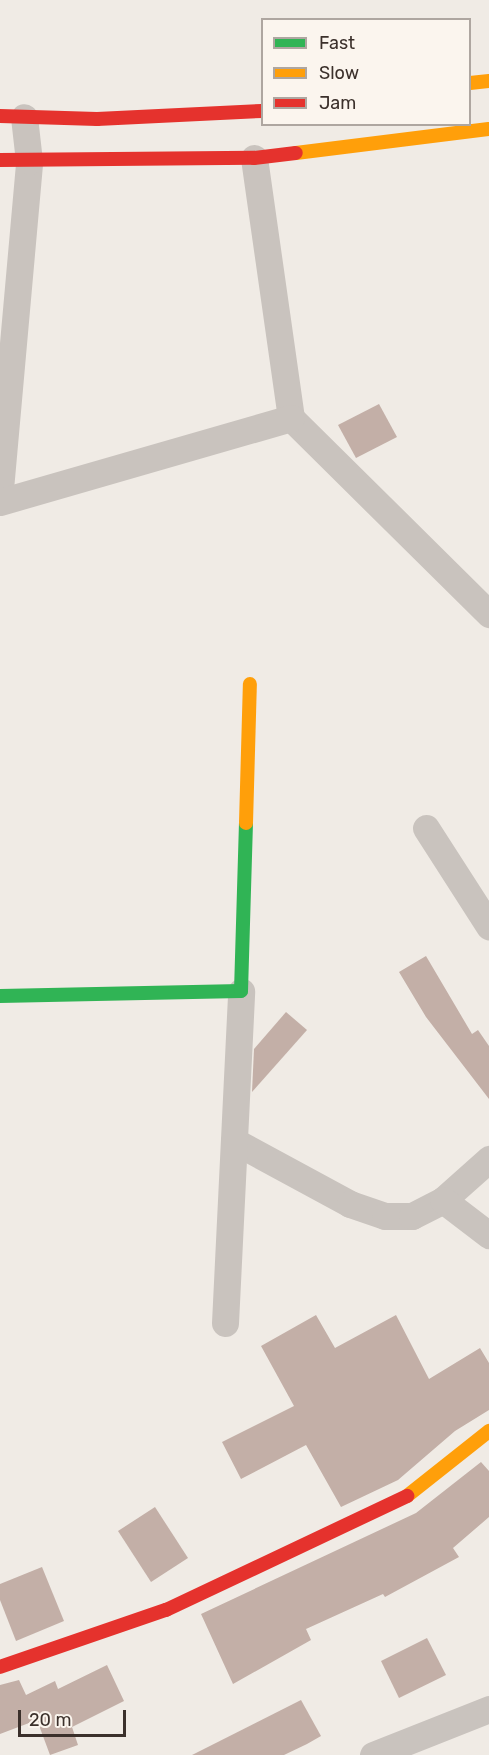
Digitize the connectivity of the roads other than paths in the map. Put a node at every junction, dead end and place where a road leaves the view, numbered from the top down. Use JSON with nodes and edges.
{"nodes":[{"id":1,"x":489,"y":81,"type":"edge"},
{"id":2,"x":471,"y":83,"type":"edge"},
{"id":3,"x":261,"y":111,"type":"edge"},
{"id":4,"x":12,"y":116,"type":"edge"},
{"id":5,"x":489,"y":129,"type":"edge"},
{"id":6,"x":254,"y":158,"type":"junction"},
{"id":7,"x":0,"y":160,"type":"edge"},
{"id":8,"x":29,"y":161,"type":"junction"},
{"id":9,"x":291,"y":418,"type":"junction"},
{"id":10,"x":0,"y":489,"type":"edge"},
{"id":11,"x":0,"y":502,"type":"edge"},
{"id":12,"x":489,"y":614,"type":"edge"},
{"id":13,"x":250,"y":684,"type":"dead end"},
{"id":14,"x":426,"y":828,"type":"dead end"},
{"id":15,"x":489,"y":926,"type":"edge"},
{"id":16,"x":241,"y":991,"type":"junction"},
{"id":17,"x":0,"y":996,"type":"edge"},
{"id":18,"x":234,"y":1141,"type":"junction"},
{"id":19,"x":489,"y":1159,"type":"edge"},
{"id":20,"x":443,"y":1200,"type":"junction"},
{"id":21,"x":489,"y":1234,"type":"edge"},
{"id":22,"x":225,"y":1323,"type":"dead end"},
{"id":23,"x":489,"y":1431,"type":"edge"},
{"id":24,"x":0,"y":1667,"type":"edge"},
{"id":25,"x":489,"y":1709,"type":"edge"},
{"id":26,"x":374,"y":1755,"type":"edge"}],
"edges":[{"from":1,"to":2,"type":"street"},
{"from":3,"to":4,"type":"street"},
{"from":4,"to":8,"type":"street"},
{"from":5,"to":6,"type":"street"},
{"from":6,"to":8,"type":"street"},
{"from":6,"to":9,"type":"street"},
{"from":7,"to":8,"type":"street"},
{"from":8,"to":10,"type":"street"},
{"from":9,"to":11,"type":"street"},
{"from":9,"to":12,"type":"street"},
{"from":13,"to":16,"type":"street"},
{"from":14,"to":15,"type":"street"},
{"from":16,"to":17,"type":"street"},
{"from":16,"to":18,"type":"street"},
{"from":18,"to":20,"type":"street"},
{"from":18,"to":22,"type":"street"},
{"from":19,"to":20,"type":"street"},
{"from":20,"to":21,"type":"street"},
{"from":23,"to":24,"type":"street"},
{"from":25,"to":26,"type":"street"}]}
